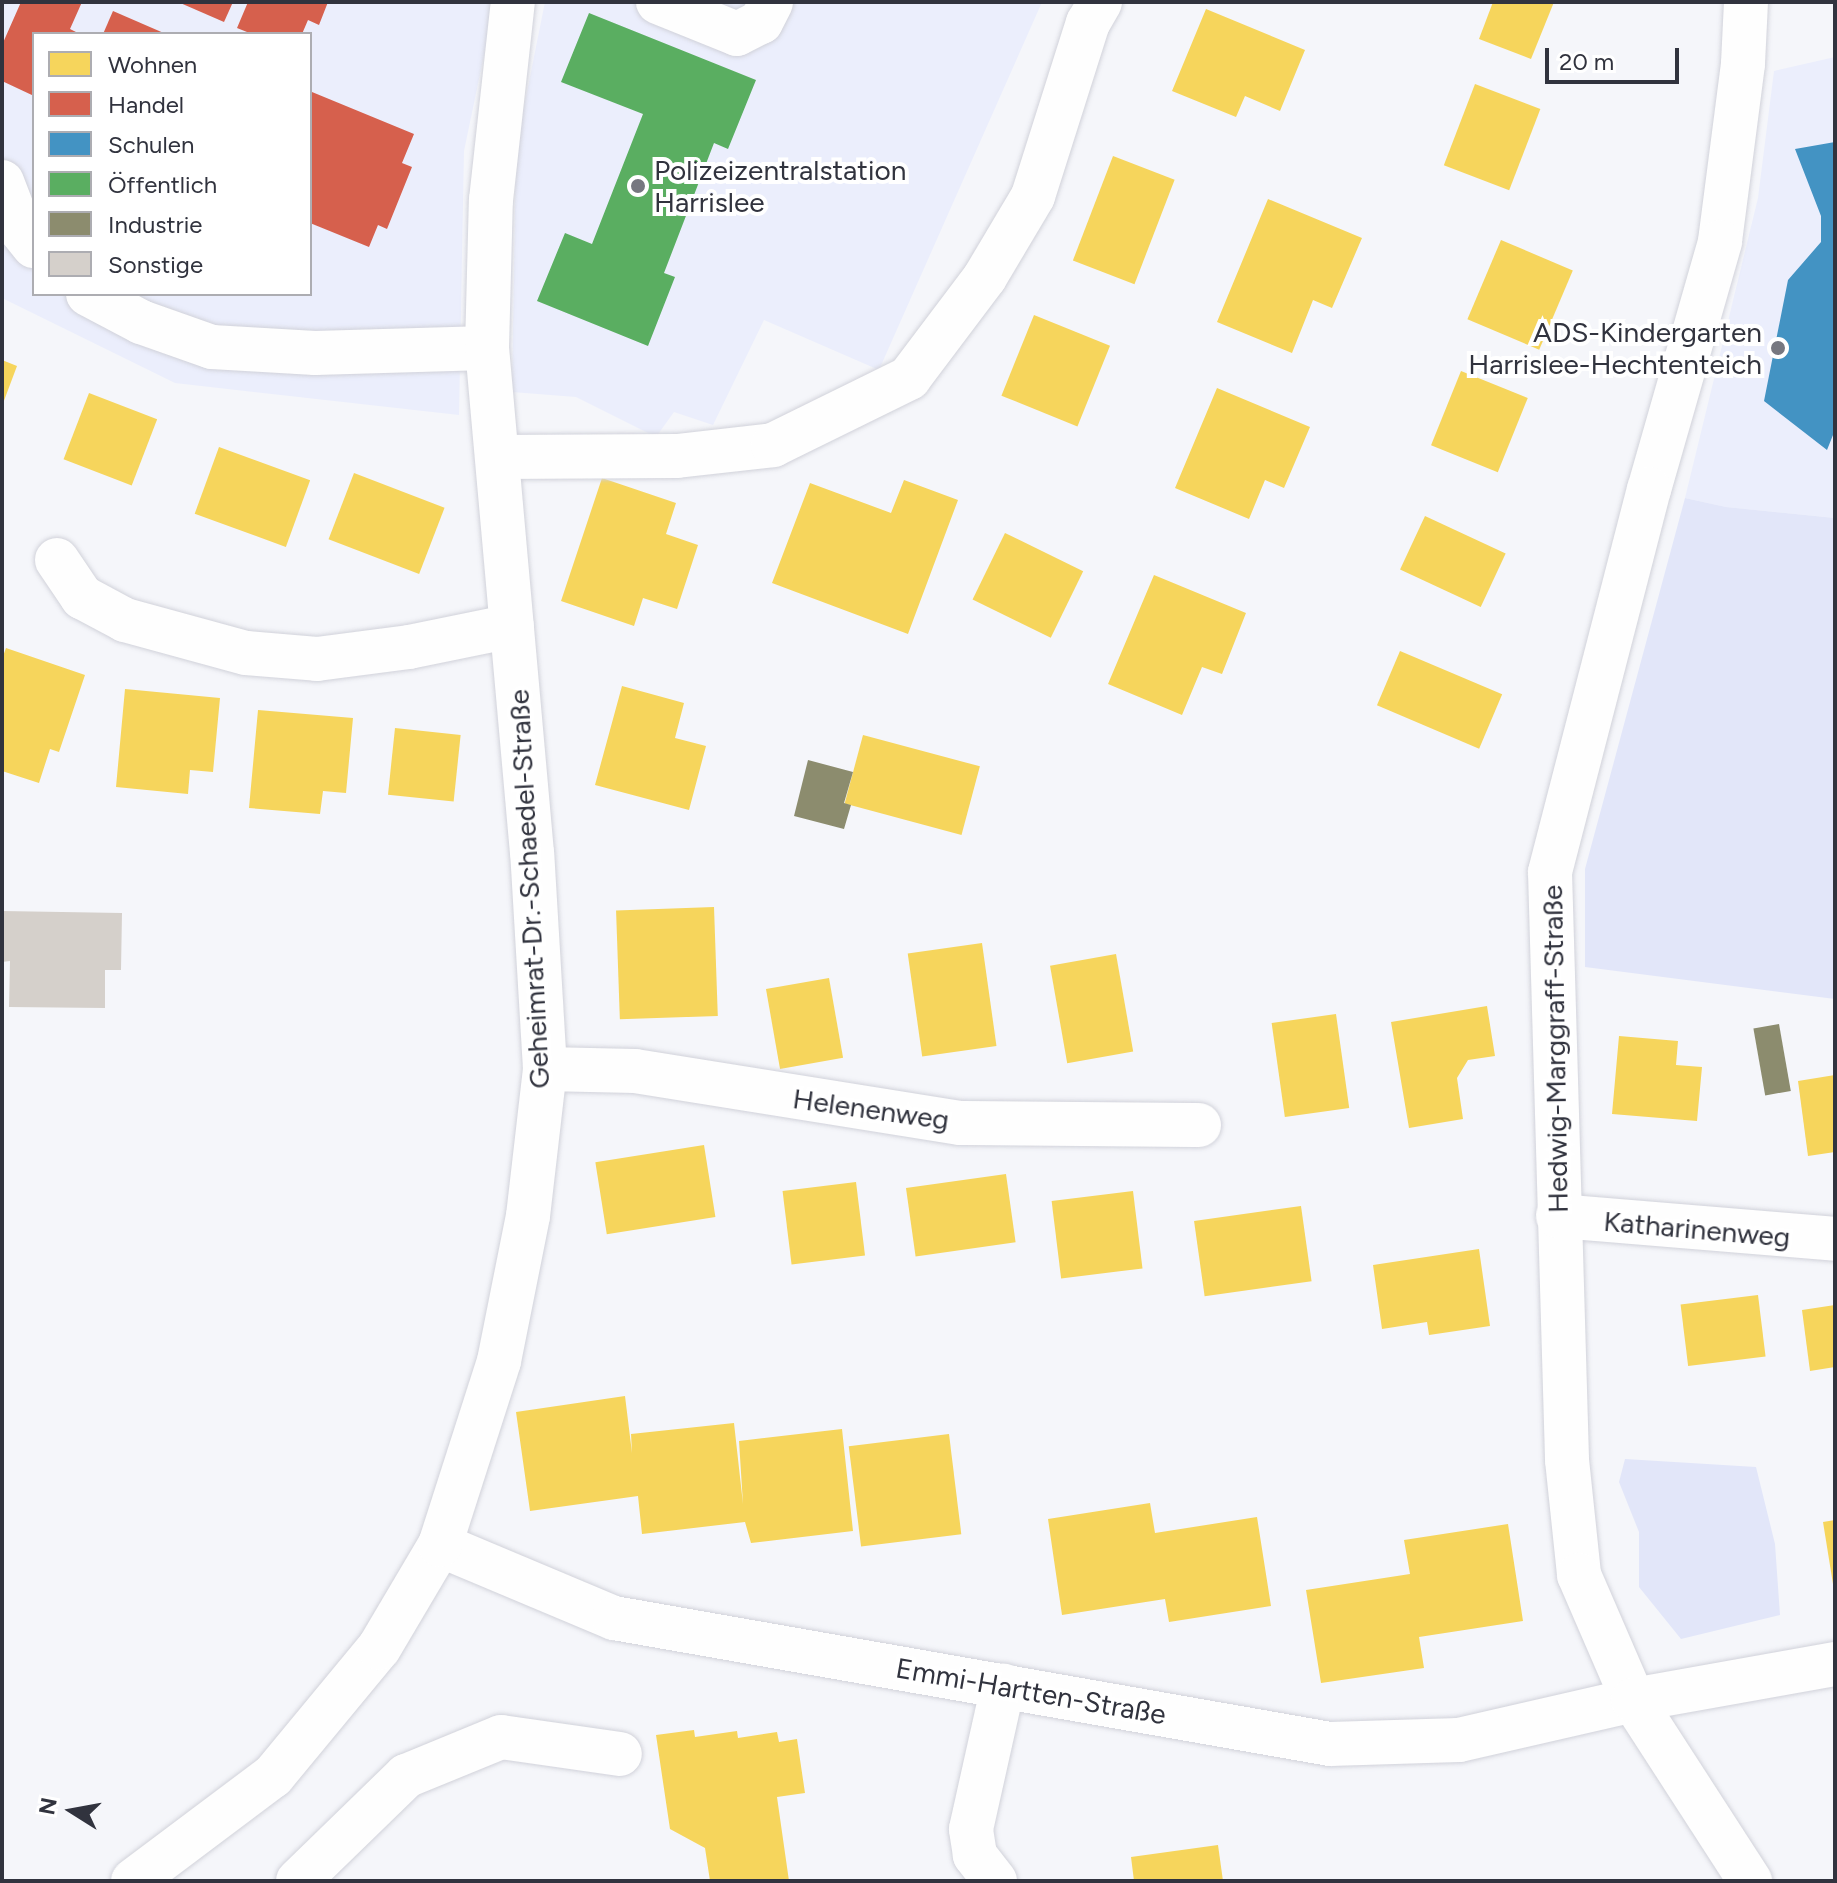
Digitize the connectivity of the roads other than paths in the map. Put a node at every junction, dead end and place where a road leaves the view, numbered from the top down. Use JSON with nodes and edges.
{"nodes":[{"id":1,"x":513,"y":2,"type":"edge"},
{"id":2,"x":658,"y":2,"type":"edge"},
{"id":3,"x":771,"y":2,"type":"edge"},
{"id":4,"x":1100,"y":2,"type":"edge"},
{"id":5,"x":1746,"y":2,"type":"edge"},
{"id":6,"x":2,"y":182,"type":"edge"},
{"id":7,"x":32,"y":244,"type":"edge"},
{"id":8,"x":112,"y":300,"type":"edge"},
{"id":9,"x":487,"y":348,"type":"junction"},
{"id":10,"x":498,"y":457,"type":"junction"},
{"id":11,"x":57,"y":560,"type":"dead end"},
{"id":12,"x":512,"y":626,"type":"junction"},
{"id":13,"x":545,"y":1069,"type":"junction"},
{"id":14,"x":1199,"y":1125,"type":"dead end"},
{"id":15,"x":1558,"y":1216,"type":"junction"},
{"id":16,"x":1835,"y":1239,"type":"edge"},
{"id":17,"x":440,"y":1545,"type":"junction"},
{"id":18,"x":1835,"y":1664,"type":"edge"},
{"id":19,"x":1003,"y":1686,"type":"junction"},
{"id":20,"x":1633,"y":1700,"type":"junction"},
{"id":21,"x":620,"y":1754,"type":"dead end"},
{"id":22,"x":133,"y":1881,"type":"edge"},
{"id":23,"x":298,"y":1881,"type":"edge"},
{"id":24,"x":995,"y":1881,"type":"edge"},
{"id":25,"x":1750,"y":1881,"type":"edge"}],
"edges":[{"from":1,"to":9,"type":"street","name":"Geheimrat-Dr.-Schaedel-Straße"},
{"from":2,"to":3,"type":"street"},
{"from":4,"to":10,"type":"street"},
{"from":5,"to":15,"type":"street","name":"Hedwig-Marggraff-Straße"},
{"from":6,"to":7,"type":"street"},
{"from":8,"to":9,"type":"street"},
{"from":9,"to":10,"type":"street","name":"Geheimrat-Dr.-Schaedel-Straße"},
{"from":10,"to":12,"type":"street","name":"Geheimrat-Dr.-Schaedel-Straße"},
{"from":11,"to":12,"type":"street"},
{"from":12,"to":13,"type":"street","name":"Geheimrat-Dr.-Schaedel-Straße"},
{"from":13,"to":14,"type":"street","name":"Helenenweg"},
{"from":13,"to":17,"type":"street","name":"Geheimrat-Dr.-Schaedel-Straße"},
{"from":15,"to":16,"type":"street","name":"Katharinenweg"},
{"from":15,"to":20,"type":"street","name":"Hedwig-Marggraff-Straße"},
{"from":17,"to":19,"type":"street","name":"Emmi-Hartten-Straße"},
{"from":17,"to":22,"type":"street","name":"Geheimrat-Dr.-Schaedel-Straße"},
{"from":18,"to":20,"type":"street","name":"Emmi-Hartten-Straße"},
{"from":19,"to":20,"type":"street","name":"Emmi-Hartten-Straße"},
{"from":19,"to":24,"type":"street"},
{"from":20,"to":25,"type":"street","name":"Hedwig-Marggraff-Straße"},
{"from":21,"to":23,"type":"street"}]}
